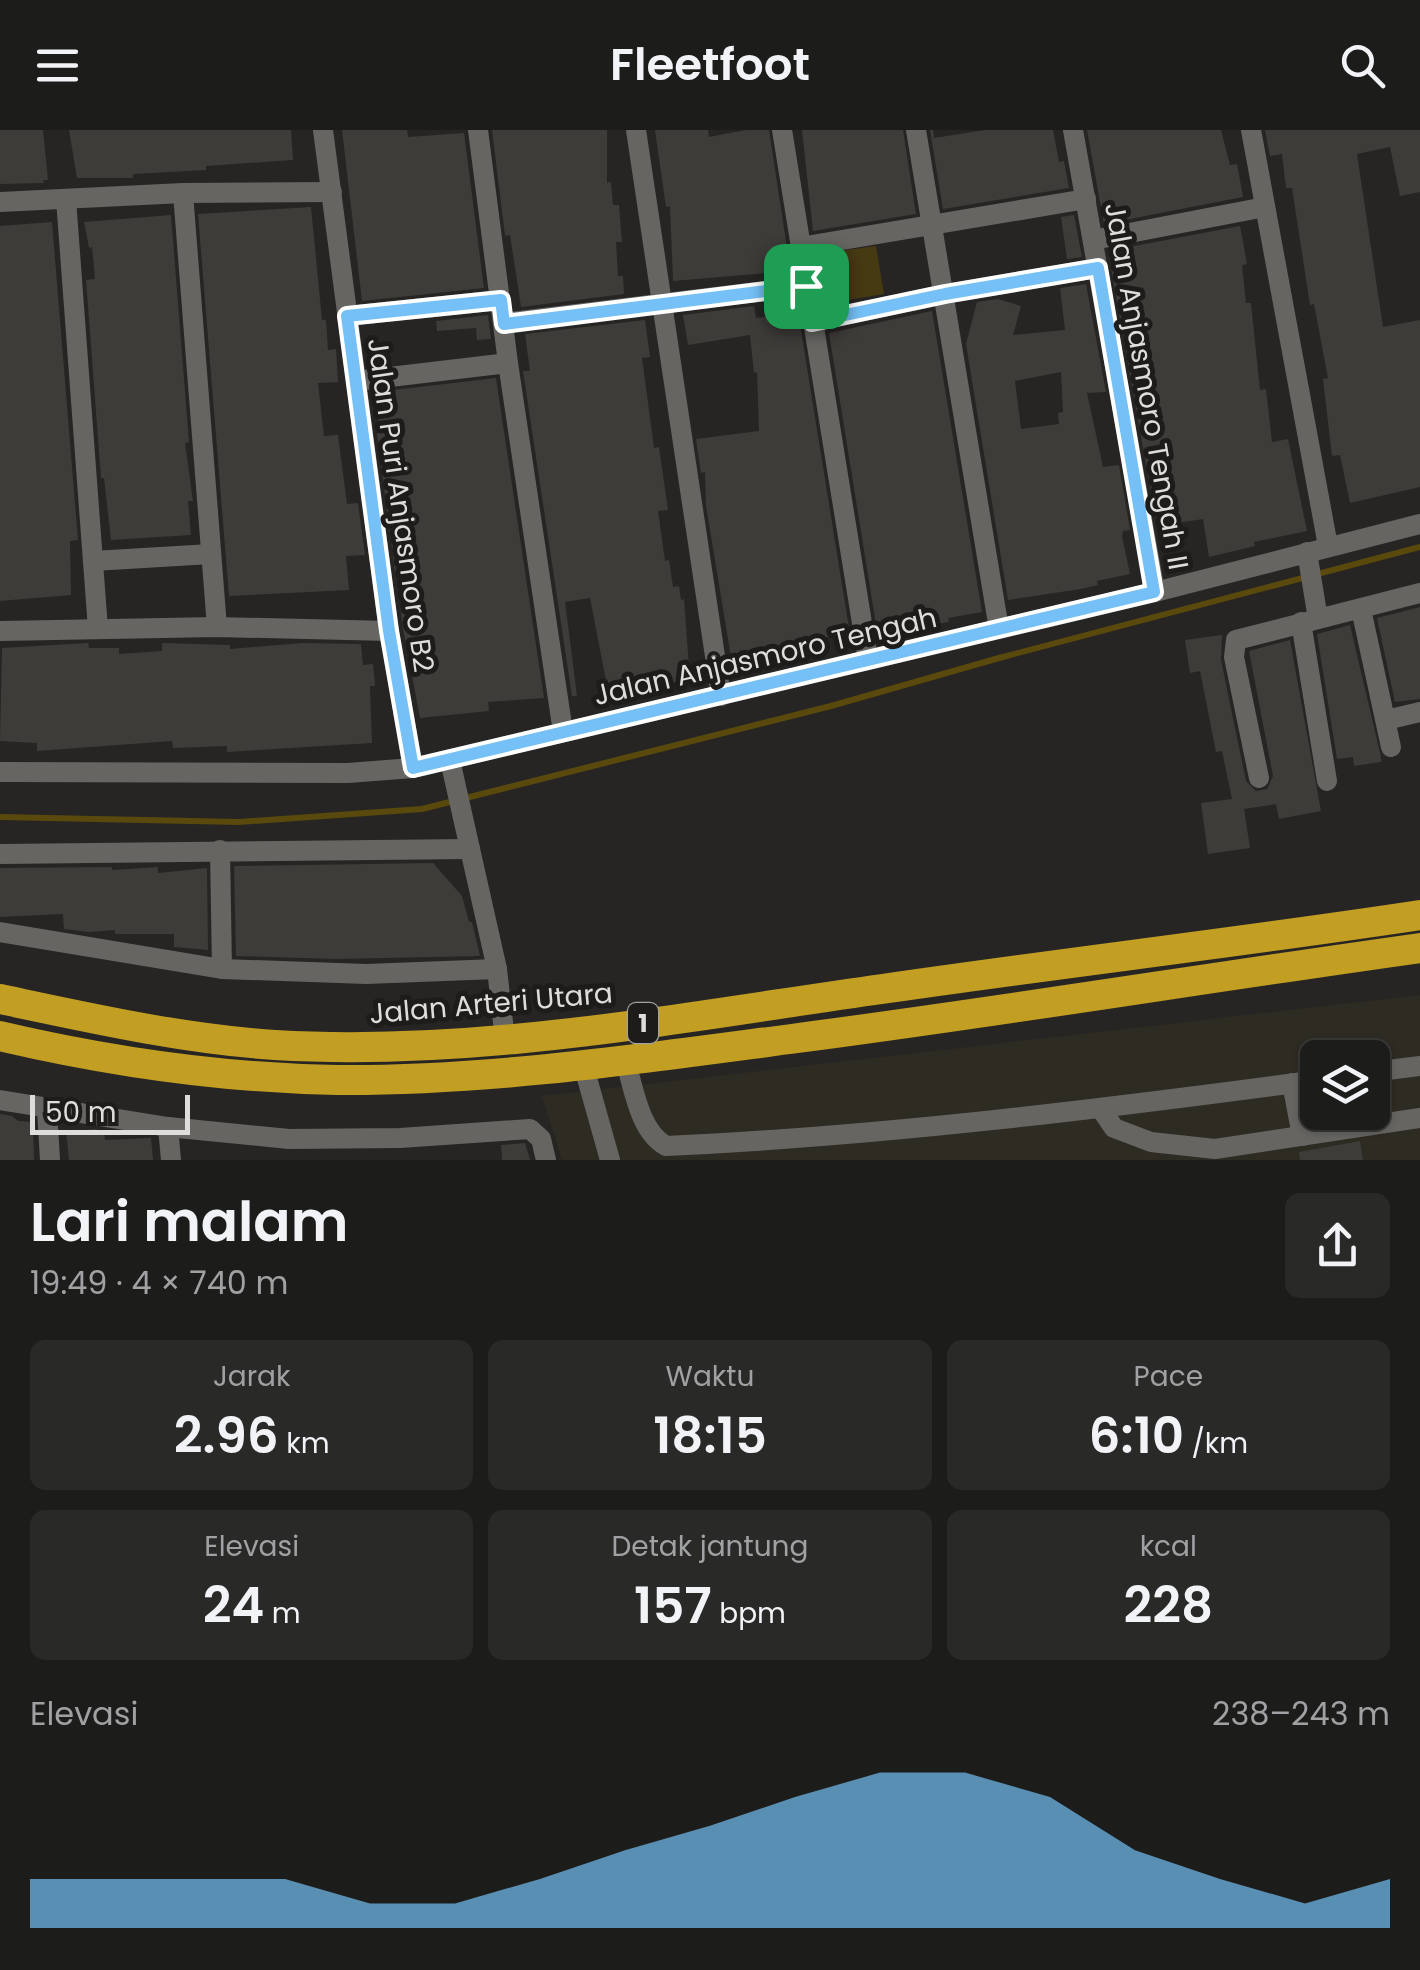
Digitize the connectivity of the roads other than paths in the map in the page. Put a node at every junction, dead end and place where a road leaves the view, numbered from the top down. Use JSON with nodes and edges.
{"nodes":[{"id":1,"x":323,"y":130,"type":"edge"},
{"id":2,"x":478,"y":130,"type":"edge"},
{"id":3,"x":636,"y":130,"type":"edge"},
{"id":4,"x":782,"y":130,"type":"edge"},
{"id":5,"x":916,"y":130,"type":"edge"},
{"id":6,"x":1073,"y":130,"type":"edge"},
{"id":7,"x":1251,"y":130,"type":"edge"},
{"id":8,"x":332,"y":192,"type":"junction"},
{"id":9,"x":183,"y":194,"type":"junction"},
{"id":10,"x":66,"y":199,"type":"junction"},
{"id":11,"x":1086,"y":199,"type":"junction"},
{"id":12,"x":0,"y":202,"type":"edge"},
{"id":13,"x":1265,"y":207,"type":"junction"},
{"id":14,"x":932,"y":227,"type":"junction"},
{"id":15,"x":1094,"y":240,"type":"junction"},
{"id":16,"x":800,"y":247,"type":"junction"},
{"id":17,"x":1098,"y":268,"type":"junction"},
{"id":18,"x":806,"y":286,"type":"junction"},
{"id":19,"x":945,"y":294,"type":"junction"},
{"id":20,"x":501,"y":300,"type":"junction"},
{"id":21,"x":662,"y":304,"type":"junction"},
{"id":22,"x":347,"y":316,"type":"junction"},
{"id":23,"x":812,"y":322,"type":"junction"},
{"id":24,"x":504,"y":324,"type":"junction"},
{"id":25,"x":508,"y":363,"type":"junction"},
{"id":26,"x":356,"y":381,"type":"junction"},
{"id":27,"x":1420,"y":524,"type":"edge"},
{"id":28,"x":1328,"y":546,"type":"junction"},
{"id":29,"x":1307,"y":552,"type":"junction"},
{"id":30,"x":211,"y":554,"type":"junction"},
{"id":31,"x":93,"y":561,"type":"junction"},
{"id":32,"x":1154,"y":592,"type":"junction"},
{"id":33,"x":1420,"y":594,"type":"edge"},
{"id":34,"x":1362,"y":608,"type":"junction"},
{"id":35,"x":1309,"y":621,"type":"junction"},
{"id":36,"x":216,"y":627,"type":"junction"},
{"id":37,"x":98,"y":629,"type":"junction"},
{"id":38,"x":999,"y":629,"type":"junction"},
{"id":39,"x":0,"y":630,"type":"edge"},
{"id":40,"x":389,"y":631,"type":"junction"},
{"id":41,"x":868,"y":660,"type":"junction"},
{"id":42,"x":721,"y":696,"type":"junction"},
{"id":43,"x":1420,"y":712,"type":"edge"},
{"id":44,"x":1386,"y":720,"type":"junction"},
{"id":45,"x":563,"y":732,"type":"junction"},
{"id":46,"x":1391,"y":747,"type":"dead end"},
{"id":47,"x":413,"y":768,"type":"junction"},
{"id":48,"x":451,"y":769,"type":"junction"},
{"id":49,"x":0,"y":772,"type":"edge"},
{"id":50,"x":1260,"y":778,"type":"dead end"},
{"id":51,"x":1327,"y":781,"type":"dead end"},
{"id":52,"x":468,"y":841,"type":"junction"},
{"id":53,"x":220,"y":850,"type":"junction"},
{"id":54,"x":0,"y":854,"type":"edge"},
{"id":55,"x":1420,"y":915,"type":"edge"},
{"id":56,"x":0,"y":932,"type":"edge"},
{"id":57,"x":1420,"y":948,"type":"edge"},
{"id":58,"x":222,"y":969,"type":"junction"},
{"id":59,"x":497,"y":969,"type":"junction"},
{"id":60,"x":0,"y":1000,"type":"edge"},
{"id":61,"x":0,"y":1036,"type":"edge"},
{"id":62,"x":505,"y":1040,"type":"junction"},
{"id":63,"x":625,"y":1060,"type":"junction"},
{"id":64,"x":583,"y":1064,"type":"junction"},
{"id":65,"x":1420,"y":1066,"type":"edge"},
{"id":66,"x":1390,"y":1070,"type":"edge"},
{"id":67,"x":1300,"y":1082,"type":"edge"},
{"id":68,"x":1292,"y":1083,"type":"junction"},
{"id":69,"x":0,"y":1100,"type":"edge"},
{"id":70,"x":1101,"y":1109,"type":"junction"},
{"id":71,"x":48,"y":1110,"type":"junction"},
{"id":72,"x":1420,"y":1118,"type":"edge"},
{"id":73,"x":1390,"y":1123,"type":"edge"},
{"id":74,"x":168,"y":1127,"type":"junction"},
{"id":75,"x":1342,"y":1130,"type":"edge"},
{"id":76,"x":1302,"y":1136,"type":"junction"},
{"id":77,"x":400,"y":1138,"type":"junction"},
{"id":78,"x":290,"y":1150,"type":"edge"},
{"id":79,"x":50,"y":1160,"type":"edge"},
{"id":80,"x":170,"y":1160,"type":"edge"},
{"id":81,"x":402,"y":1160,"type":"edge"},
{"id":82,"x":546,"y":1160,"type":"edge"},
{"id":83,"x":610,"y":1160,"type":"edge"}],
"edges":[{"from":1,"to":8,"type":"street","name":"Jalan Puri Anjasmoro B2"},
{"from":2,"to":20,"type":"street"},
{"from":3,"to":21,"type":"street"},
{"from":4,"to":16,"type":"street"},
{"from":5,"to":14,"type":"street"},
{"from":6,"to":11,"type":"street","name":"Jalan Anjasmoro Tengah II"},
{"from":7,"to":13,"type":"street"},
{"from":8,"to":9,"type":"street"},
{"from":8,"to":22,"type":"street","name":"Jalan Puri Anjasmoro B2"},
{"from":9,"to":10,"type":"street"},
{"from":9,"to":30,"type":"street"},
{"from":10,"to":12,"type":"street"},
{"from":10,"to":31,"type":"street"},
{"from":11,"to":14,"type":"street"},
{"from":11,"to":15,"type":"street","name":"Jalan Anjasmoro Tengah II"},
{"from":13,"to":15,"type":"street"},
{"from":13,"to":28,"type":"street"},
{"from":14,"to":16,"type":"street"},
{"from":14,"to":19,"type":"street"},
{"from":15,"to":17,"type":"street","name":"Jalan Anjasmoro Tengah II"},
{"from":16,"to":18,"type":"street"},
{"from":17,"to":19,"type":"street"},
{"from":17,"to":32,"type":"street","name":"Jalan Anjasmoro Tengah II"},
{"from":18,"to":21,"type":"street"},
{"from":18,"to":23,"type":"street"},
{"from":19,"to":23,"type":"street"},
{"from":19,"to":38,"type":"street"},
{"from":20,"to":22,"type":"street"},
{"from":20,"to":24,"type":"street"},
{"from":21,"to":24,"type":"street"},
{"from":21,"to":42,"type":"street"},
{"from":22,"to":26,"type":"street","name":"Jalan Puri Anjasmoro B2"},
{"from":23,"to":41,"type":"street"},
{"from":24,"to":25,"type":"street"},
{"from":25,"to":26,"type":"street"},
{"from":25,"to":45,"type":"street"},
{"from":26,"to":40,"type":"street","name":"Jalan Puri Anjasmoro B2"},
{"from":27,"to":28,"type":"street","name":"Jalan Anjasmoro Tengah"},
{"from":28,"to":29,"type":"street","name":"Jalan Anjasmoro Tengah"},
{"from":29,"to":32,"type":"street","name":"Jalan Anjasmoro Tengah"},
{"from":29,"to":35,"type":"street"},
{"from":30,"to":31,"type":"street"},
{"from":30,"to":36,"type":"street"},
{"from":31,"to":37,"type":"street"},
{"from":32,"to":38,"type":"street","name":"Jalan Anjasmoro Tengah"},
{"from":33,"to":34,"type":"street"},
{"from":34,"to":35,"type":"street"},
{"from":34,"to":44,"type":"street"},
{"from":35,"to":50,"type":"street"},
{"from":35,"to":51,"type":"street"},
{"from":36,"to":37,"type":"street"},
{"from":36,"to":40,"type":"street"},
{"from":37,"to":39,"type":"street"},
{"from":38,"to":41,"type":"street","name":"Jalan Anjasmoro Tengah"},
{"from":40,"to":47,"type":"street","name":"Jalan Puri Anjasmoro B2"},
{"from":41,"to":42,"type":"street","name":"Jalan Anjasmoro Tengah"},
{"from":42,"to":45,"type":"street","name":"Jalan Anjasmoro Tengah"},
{"from":43,"to":44,"type":"street"},
{"from":44,"to":46,"type":"street"},
{"from":45,"to":48,"type":"street","name":"Jalan Anjasmoro Tengah"},
{"from":47,"to":48,"type":"street","name":"Jalan Anjasmoro Tengah"},
{"from":47,"to":49,"type":"street","name":"Jalan Anjasmoro Tengah"},
{"from":48,"to":52,"type":"street"},
{"from":52,"to":53,"type":"street"},
{"from":52,"to":59,"type":"street"},
{"from":53,"to":54,"type":"street"},
{"from":53,"to":58,"type":"street"},
{"from":55,"to":62,"type":"highway","name":"Jalan Arteri Utara","number":"1"},
{"from":56,"to":58,"type":"street"},
{"from":57,"to":63,"type":"highway","number":"1"},
{"from":58,"to":59,"type":"street"},
{"from":59,"to":62,"type":"street"},
{"from":60,"to":62,"type":"highway","name":"Jalan Arteri Utara","number":"1"},
{"from":61,"to":64,"type":"highway","number":"1"},
{"from":63,"to":64,"type":"highway","number":"1"},
{"from":63,"to":70,"type":"street"},
{"from":64,"to":83,"type":"street"},
{"from":65,"to":66,"type":"street"},
{"from":67,"to":68,"type":"street"},
{"from":68,"to":70,"type":"street"},
{"from":68,"to":76,"type":"street"},
{"from":69,"to":71,"type":"street"},
{"from":70,"to":76,"type":"street"},
{"from":71,"to":74,"type":"street"},
{"from":71,"to":79,"type":"street"},
{"from":72,"to":73,"type":"street"},
{"from":74,"to":78,"type":"street"},
{"from":74,"to":80,"type":"street"},
{"from":75,"to":76,"type":"street"},
{"from":77,"to":78,"type":"street"},
{"from":77,"to":81,"type":"street"},
{"from":77,"to":82,"type":"street"}]}
